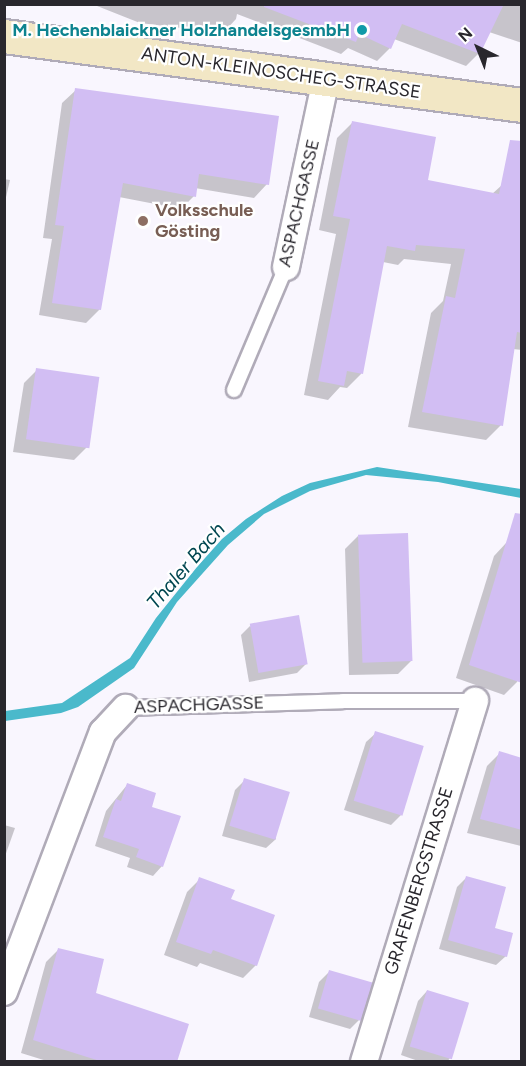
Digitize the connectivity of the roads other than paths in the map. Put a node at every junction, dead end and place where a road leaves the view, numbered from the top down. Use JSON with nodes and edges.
{"nodes":[{"id":1,"x":4,"y":36,"type":"edge"},
{"id":2,"x":326,"y":79,"type":"junction"},
{"id":3,"x":522,"y":105,"type":"edge"},
{"id":4,"x":286,"y":267,"type":"joint"},
{"id":5,"x":234,"y":390,"type":"dead end"},
{"id":6,"x":475,"y":702,"type":"joint"},
{"id":7,"x":125,"y":708,"type":"joint"},
{"id":8,"x":4,"y":992,"type":"edge"},
{"id":9,"x":364,"y":1062,"type":"edge"}],
"edges":[{"from":1,"to":2,"type":"main road","name":"ANTON-KLEINOSCHEG-STRASSE"},
{"from":2,"to":3,"type":"main road","name":"ANTON-KLEINOSCHEG-STRASSE"},
{"from":2,"to":4,"type":"street","name":"ASPACHGASSE"},
{"from":4,"to":5,"type":"lane","name":"ASPACHGASSE"},
{"from":6,"to":7,"type":"lane","name":"ASPACHGASSE"},
{"from":6,"to":9,"type":"street","name":"GRAFENBERGSTRASSE"},
{"from":7,"to":8,"type":"street","name":"ASPACHGASSE"}]}
